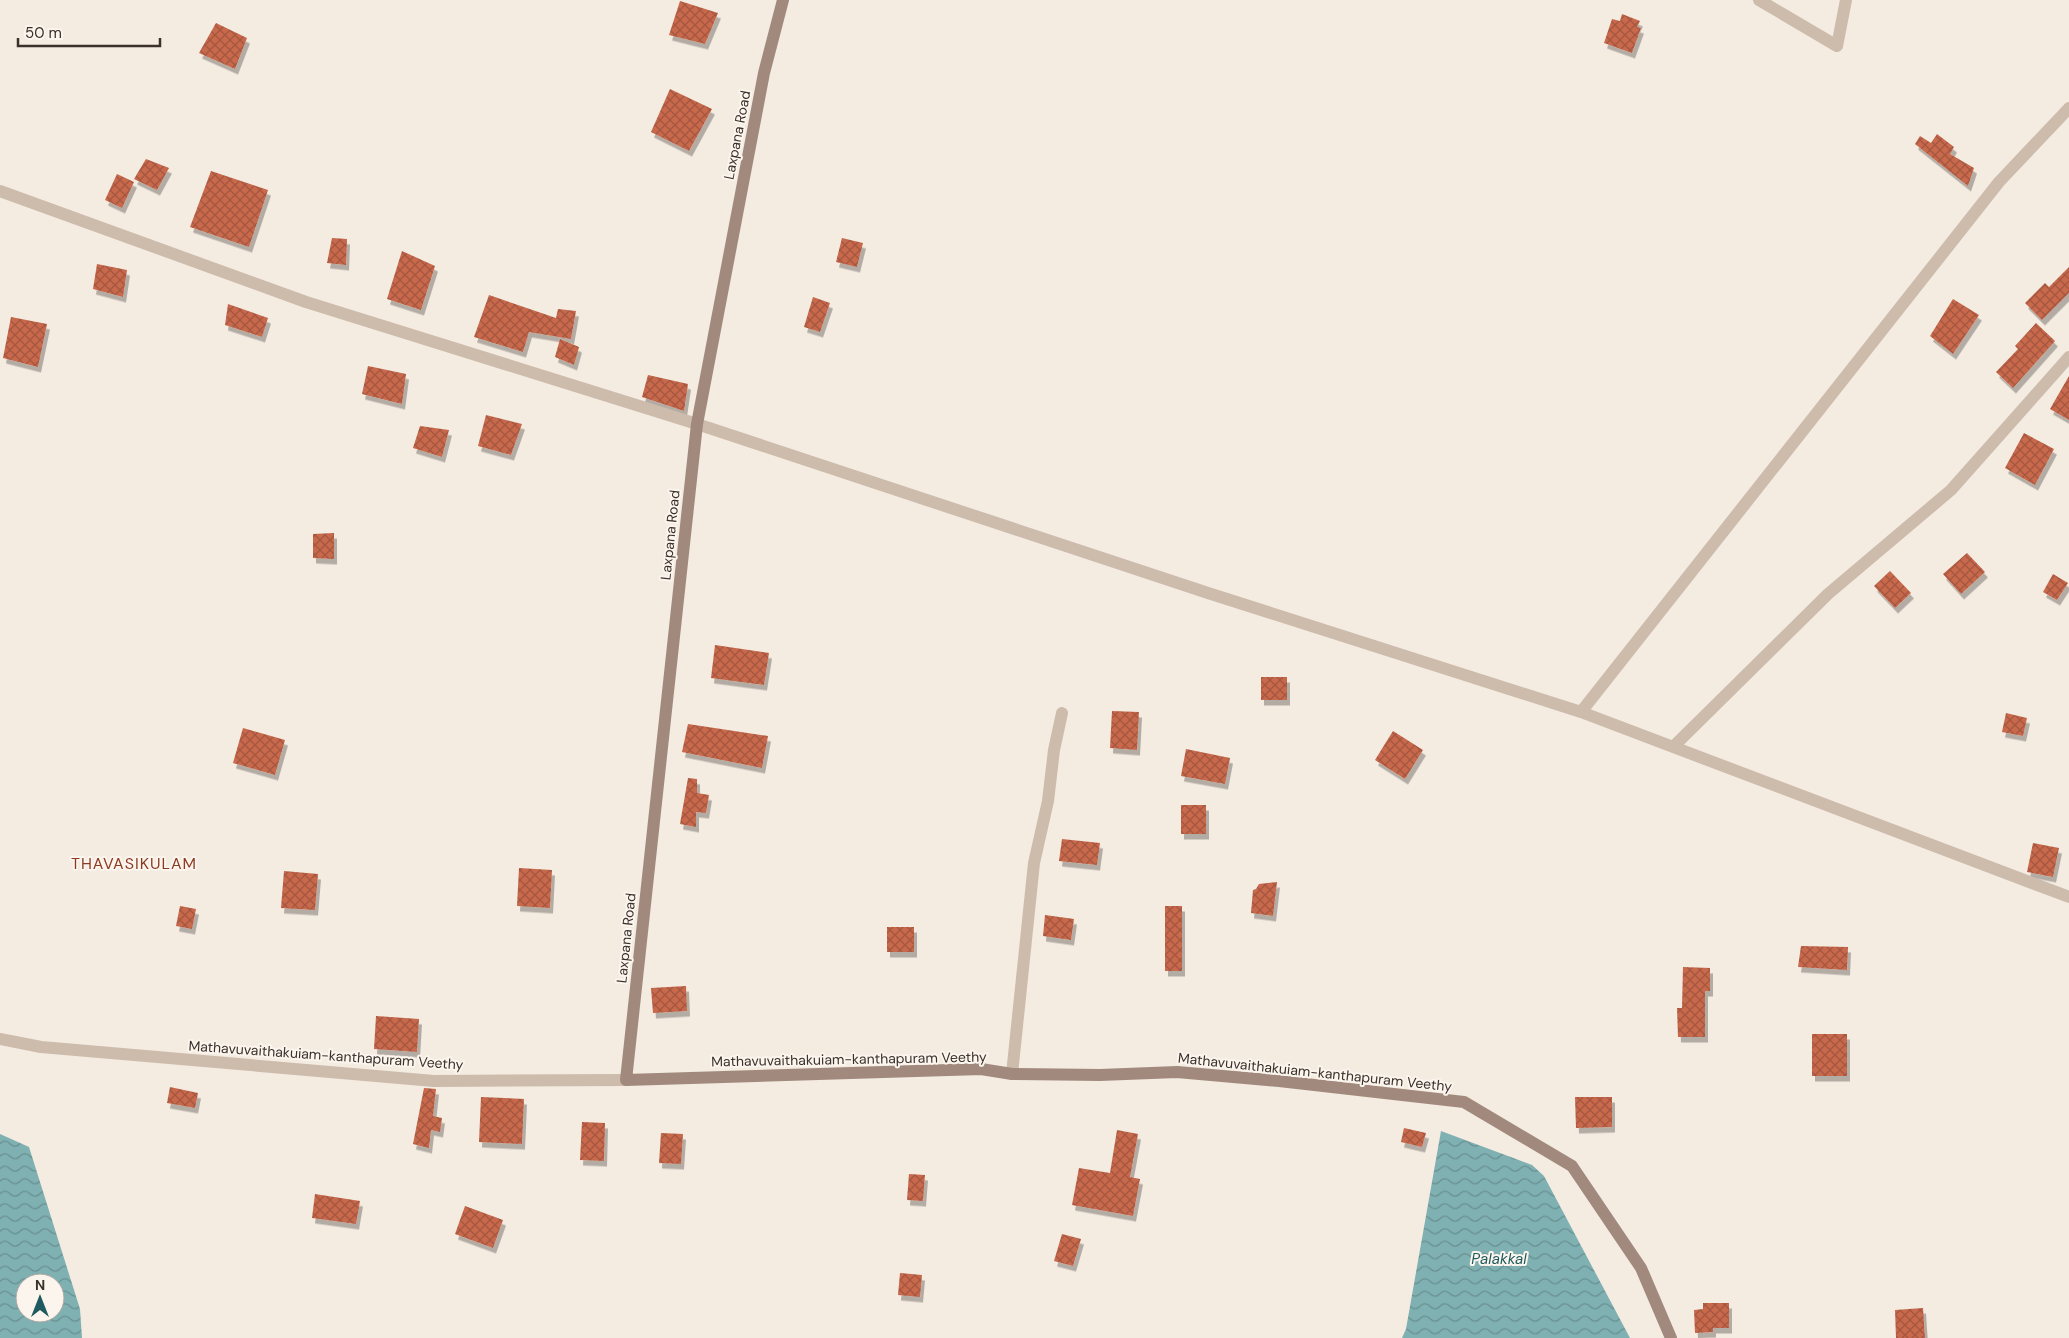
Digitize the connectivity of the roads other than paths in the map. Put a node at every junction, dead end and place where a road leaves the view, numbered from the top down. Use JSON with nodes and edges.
{"nodes":[{"id":1,"x":783,"y":0,"type":"edge"},
{"id":2,"x":1758,"y":0,"type":"edge"},
{"id":3,"x":1846,"y":0,"type":"edge"},
{"id":4,"x":2069,"y":108,"type":"edge"},
{"id":5,"x":0,"y":191,"type":"edge"},
{"id":6,"x":2069,"y":357,"type":"edge"},
{"id":7,"x":697,"y":424,"type":"junction"},
{"id":8,"x":1581,"y":712,"type":"junction"},
{"id":9,"x":1062,"y":713,"type":"dead end"},
{"id":10,"x":1674,"y":748,"type":"junction"},
{"id":11,"x":2069,"y":897,"type":"edge"},
{"id":12,"x":0,"y":1039,"type":"edge"},
{"id":13,"x":1012,"y":1074,"type":"junction"},
{"id":14,"x":626,"y":1080,"type":"junction"},
{"id":15,"x":1671,"y":1338,"type":"edge"}],
"edges":[{"from":1,"to":7,"type":"street","name":"Laxpana Road"},
{"from":2,"to":3,"type":"street"},
{"from":4,"to":8,"type":"street"},
{"from":5,"to":7,"type":"street"},
{"from":6,"to":10,"type":"street"},
{"from":7,"to":8,"type":"street"},
{"from":7,"to":14,"type":"street","name":"Laxpana Road"},
{"from":8,"to":10,"type":"street"},
{"from":9,"to":13,"type":"street"},
{"from":10,"to":11,"type":"street"},
{"from":12,"to":14,"type":"street","name":"Mathavuvaithakuiam-kanthapuram Veethy"},
{"from":13,"to":14,"type":"street","name":"Mathavuvaithakuiam-kanthapuram Veethy"},
{"from":13,"to":15,"type":"street","name":"Mathavuvaithakuiam-kanthapuram Veethy"}]}
